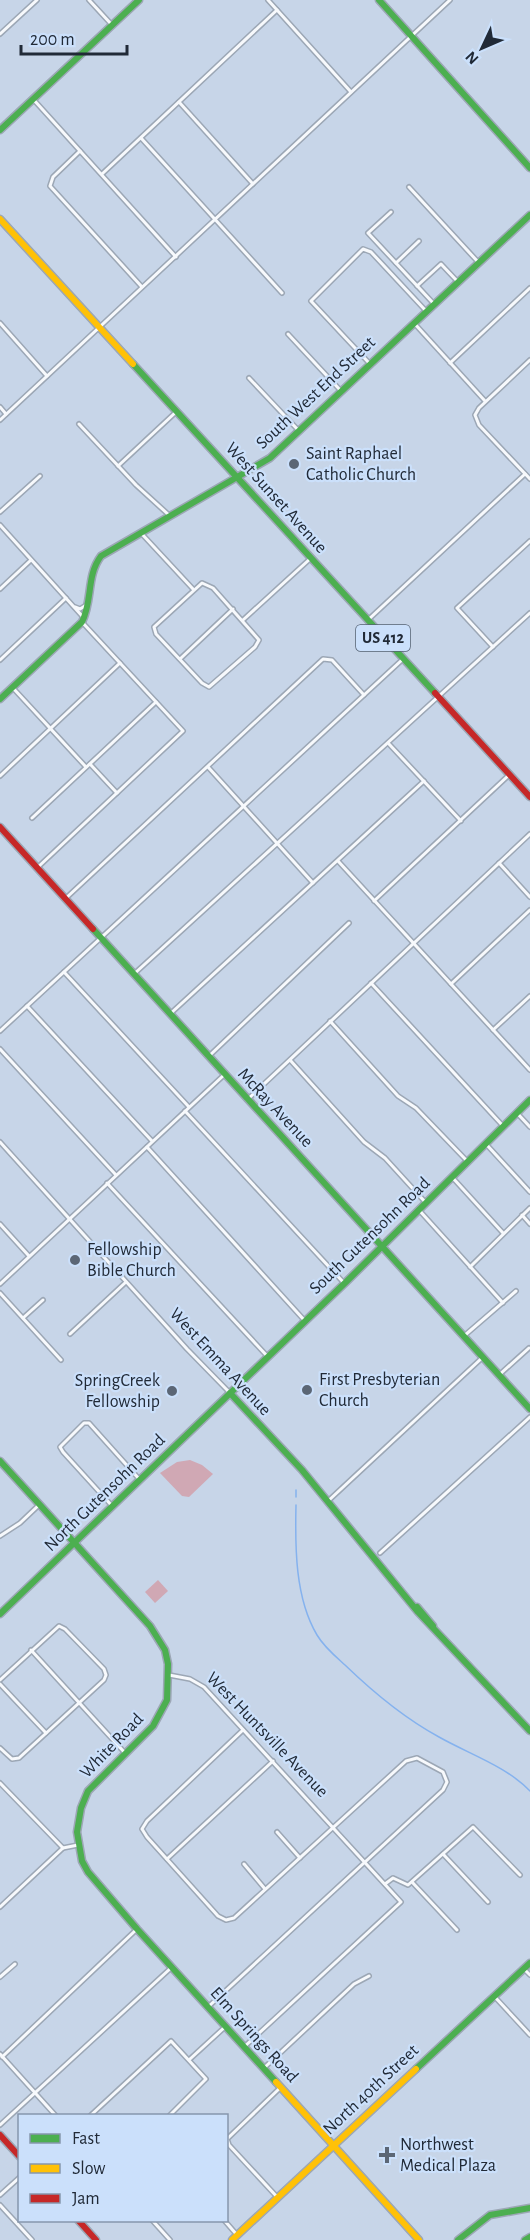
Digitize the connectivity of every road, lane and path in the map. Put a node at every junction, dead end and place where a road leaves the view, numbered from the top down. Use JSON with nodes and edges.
{"nodes":[{"id":1,"x":37,"y":0,"type":"edge"},
{"id":2,"x":89,"y":0,"type":"edge"},
{"id":3,"x":139,"y":0,"type":"edge"},
{"id":4,"x":268,"y":0,"type":"edge"},
{"id":5,"x":379,"y":0,"type":"edge"},
{"id":6,"x":450,"y":0,"type":"edge"},
{"id":7,"x":276,"y":10,"type":"junction"},
{"id":8,"x":112,"y":25,"type":"junction"},
{"id":9,"x":0,"y":34,"type":"edge"},
{"id":10,"x":411,"y":37,"type":"junction"},
{"id":11,"x":352,"y":92,"type":"junction"},
{"id":12,"x":33,"y":99,"type":"junction"},
{"id":13,"x":179,"y":102,"type":"junction"},
{"id":14,"x":0,"y":129,"type":"edge"},
{"id":15,"x":141,"y":138,"type":"junction"},
{"id":16,"x":80,"y":151,"type":"junction"},
{"id":17,"x":530,"y":168,"type":"edge"},
{"id":18,"x":102,"y":174,"type":"junction"},
{"id":19,"x":253,"y":184,"type":"junction"},
{"id":20,"x":410,"y":187,"type":"dead end"},
{"id":21,"x":391,"y":212,"type":"dead end"},
{"id":22,"x":530,"y":215,"type":"edge"},
{"id":23,"x":0,"y":219,"type":"edge"},
{"id":24,"x":215,"y":219,"type":"junction"},
{"id":25,"x":419,"y":241,"type":"dead end"},
{"id":26,"x":176,"y":257,"type":"junction"},
{"id":27,"x":396,"y":263,"type":"junction"},
{"id":28,"x":479,"y":263,"type":"junction"},
{"id":29,"x":458,"y":282,"type":"junction"},
{"id":30,"x":417,"y":286,"type":"junction"},
{"id":31,"x":142,"y":287,"type":"junction"},
{"id":32,"x":530,"y":288,"type":"edge"},
{"id":33,"x":282,"y":293,"type":"dead end"},
{"id":34,"x":434,"y":304,"type":"junction"},
{"id":35,"x":426,"y":311,"type":"junction"},
{"id":36,"x":0,"y":323,"type":"edge"},
{"id":37,"x":414,"y":323,"type":"junction"},
{"id":38,"x":99,"y":327,"type":"junction"},
{"id":39,"x":288,"y":334,"type":"dead end"},
{"id":40,"x":530,"y":360,"type":"edge"},
{"id":41,"x":450,"y":363,"type":"junction"},
{"id":42,"x":370,"y":364,"type":"junction"},
{"id":43,"x":47,"y":376,"type":"junction"},
{"id":44,"x":249,"y":378,"type":"dead end"},
{"id":45,"x":341,"y":391,"type":"junction"},
{"id":46,"x":485,"y":401,"type":"junction"},
{"id":47,"x":0,"y":407,"type":"edge"},
{"id":48,"x":176,"y":412,"type":"junction"},
{"id":49,"x":6,"y":414,"type":"junction"},
{"id":50,"x":0,"y":420,"type":"edge"},
{"id":51,"x":79,"y":424,"type":"dead end"},
{"id":52,"x":299,"y":431,"type":"junction"},
{"id":53,"x":118,"y":466,"type":"junction"},
{"id":54,"x":525,"y":474,"type":"junction"},
{"id":55,"x":40,"y":476,"type":"dead end"},
{"id":56,"x":238,"y":478,"type":"junction"},
{"id":57,"x":530,"y":479,"type":"edge"},
{"id":58,"x":0,"y":512,"type":"edge"},
{"id":59,"x":170,"y":516,"type":"junction"},
{"id":60,"x":0,"y":525,"type":"edge"},
{"id":61,"x":141,"y":532,"type":"junction"},
{"id":62,"x":530,"y":541,"type":"edge"},
{"id":63,"x":311,"y":558,"type":"junction"},
{"id":64,"x":31,"y":560,"type":"junction"},
{"id":65,"x":0,"y":589,"type":"edge"},
{"id":66,"x":193,"y":590,"type":"junction"},
{"id":67,"x":66,"y":598,"type":"junction"},
{"id":68,"x":89,"y":603,"type":"junction"},
{"id":69,"x":74,"y":607,"type":"junction"},
{"id":70,"x":233,"y":609,"type":"junction"},
{"id":71,"x":530,"y":613,"type":"edge"},
{"id":72,"x":83,"y":620,"type":"junction"},
{"id":73,"x":243,"y":620,"type":"junction"},
{"id":74,"x":367,"y":621,"type":"junction"},
{"id":75,"x":493,"y":647,"type":"junction"},
{"id":76,"x":180,"y":659,"type":"junction"},
{"id":77,"x":403,"y":659,"type":"junction"},
{"id":78,"x":0,"y":660,"type":"edge"},
{"id":79,"x":120,"y":663,"type":"junction"},
{"id":80,"x":13,"y":688,"type":"junction"},
{"id":81,"x":364,"y":695,"type":"junction"},
{"id":82,"x":438,"y":698,"type":"junction"},
{"id":83,"x":0,"y":699,"type":"edge"},
{"id":84,"x":156,"y":702,"type":"junction"},
{"id":85,"x":50,"y":728,"type":"junction"},
{"id":86,"x":389,"y":744,"type":"junction"},
{"id":87,"x":90,"y":764,"type":"junction"},
{"id":88,"x":86,"y":767,"type":"junction"},
{"id":89,"x":208,"y":767,"type":"junction"},
{"id":90,"x":510,"y":775,"type":"junction"},
{"id":91,"x":0,"y":776,"type":"edge"},
{"id":92,"x":424,"y":782,"type":"junction"},
{"id":93,"x":118,"y":794,"type":"junction"},
{"id":94,"x":529,"y":795,"type":"edge"},
{"id":95,"x":243,"y":806,"type":"junction"},
{"id":96,"x":32,"y":818,"type":"dead end"},
{"id":97,"x":460,"y":821,"type":"junction"},
{"id":98,"x":0,"y":827,"type":"edge"},
{"id":99,"x":530,"y":834,"type":"edge"},
{"id":100,"x":277,"y":843,"type":"junction"},
{"id":101,"x":338,"y":861,"type":"junction"},
{"id":102,"x":499,"y":863,"type":"junction"},
{"id":103,"x":37,"y":868,"type":"junction"},
{"id":104,"x":312,"y":883,"type":"junction"},
{"id":105,"x":530,"y":897,"type":"edge"},
{"id":106,"x":65,"y":899,"type":"junction"},
{"id":107,"x":374,"y":901,"type":"junction"},
{"id":108,"x":530,"y":910,"type":"edge"},
{"id":109,"x":349,"y":923,"type":"dead end"},
{"id":110,"x":100,"y":938,"type":"junction"},
{"id":111,"x":412,"y":943,"type":"junction"},
{"id":112,"x":64,"y":972,"type":"junction"},
{"id":113,"x":134,"y":974,"type":"junction"},
{"id":114,"x":371,"y":983,"type":"junction"},
{"id":115,"x":451,"y":984,"type":"junction"},
{"id":116,"x":530,"y":996,"type":"edge"},
{"id":117,"x":27,"y":1006,"type":"junction"},
{"id":118,"x":170,"y":1014,"type":"junction"},
{"id":119,"x":330,"y":1021,"type":"junction"},
{"id":120,"x":494,"y":1030,"type":"junction"},
{"id":121,"x":0,"y":1031,"type":"edge"},
{"id":122,"x":0,"y":1049,"type":"edge"},
{"id":123,"x":208,"y":1057,"type":"junction"},
{"id":124,"x":290,"y":1060,"type":"junction"},
{"id":125,"x":530,"y":1070,"type":"edge"},
{"id":126,"x":224,"y":1075,"type":"junction"},
{"id":127,"x":247,"y":1100,"type":"junction"},
{"id":128,"x":530,"y":1100,"type":"edge"},
{"id":129,"x":189,"y":1107,"type":"junction"},
{"id":130,"x":185,"y":1111,"type":"junction"},
{"id":131,"x":517,"y":1113,"type":"junction"},
{"id":132,"x":503,"y":1126,"type":"junction"},
{"id":133,"x":530,"y":1127,"type":"edge"},
{"id":134,"x":152,"y":1141,"type":"junction"},
{"id":135,"x":0,"y":1142,"type":"edge"},
{"id":136,"x":486,"y":1144,"type":"junction"},
{"id":137,"x":147,"y":1146,"type":"junction"},
{"id":138,"x":468,"y":1162,"type":"junction"},
{"id":139,"x":116,"y":1175,"type":"junction"},
{"id":140,"x":452,"y":1177,"type":"junction"},
{"id":141,"x":107,"y":1183,"type":"junction"},
{"id":142,"x":530,"y":1192,"type":"edge"},
{"id":143,"x":426,"y":1203,"type":"junction"},
{"id":144,"x":530,"y":1208,"type":"edge"},
{"id":145,"x":419,"y":1210,"type":"junction"},
{"id":146,"x":522,"y":1215,"type":"junction"},
{"id":147,"x":69,"y":1219,"type":"junction"},
{"id":148,"x":0,"y":1224,"type":"edge"},
{"id":149,"x":530,"y":1224,"type":"edge"},
{"id":150,"x":503,"y":1233,"type":"junction"},
{"id":151,"x":382,"y":1247,"type":"junction"},
{"id":152,"x":29,"y":1256,"type":"junction"},
{"id":153,"x":470,"y":1267,"type":"junction"},
{"id":154,"x":126,"y":1282,"type":"junction"},
{"id":155,"x":344,"y":1283,"type":"junction"},
{"id":156,"x":0,"y":1284,"type":"edge"},
{"id":157,"x":516,"y":1291,"type":"dead end"},
{"id":158,"x":0,"y":1293,"type":"edge"},
{"id":159,"x":43,"y":1300,"type":"dead end"},
{"id":160,"x":503,"y":1303,"type":"junction"},
{"id":161,"x":23,"y":1318,"type":"junction"},
{"id":162,"x":306,"y":1321,"type":"junction"},
{"id":163,"x":70,"y":1334,"type":"dead end"},
{"id":164,"x":464,"y":1336,"type":"junction"},
{"id":165,"x":529,"y":1348,"type":"edge"},
{"id":166,"x":267,"y":1357,"type":"junction"},
{"id":167,"x":483,"y":1357,"type":"junction"},
{"id":168,"x":61,"y":1360,"type":"dead end"},
{"id":169,"x":500,"y":1375,"type":"junction"},
{"id":170,"x":230,"y":1393,"type":"junction"},
{"id":171,"x":530,"y":1409,"type":"edge"},
{"id":172,"x":530,"y":1417,"type":"edge"},
{"id":173,"x":0,"y":1461,"type":"edge"},
{"id":174,"x":140,"y":1480,"type":"junction"},
{"id":175,"x":327,"y":1502,"type":"junction"},
{"id":176,"x":40,"y":1504,"type":"junction"},
{"id":177,"x":113,"y":1507,"type":"junction"},
{"id":178,"x":0,"y":1536,"type":"edge"},
{"id":179,"x":75,"y":1543,"type":"junction"},
{"id":180,"x":380,"y":1553,"type":"dead end"},
{"id":181,"x":0,"y":1614,"type":"edge"},
{"id":182,"x":31,"y":1650,"type":"junction"},
{"id":183,"x":169,"y":1675,"type":"junction"},
{"id":184,"x":0,"y":1682,"type":"edge"},
{"id":185,"x":80,"y":1702,"type":"junction"},
{"id":186,"x":243,"y":1730,"type":"junction"},
{"id":187,"x":530,"y":1731,"type":"edge"},
{"id":188,"x":46,"y":1733,"type":"junction"},
{"id":189,"x":0,"y":1748,"type":"edge"},
{"id":190,"x":125,"y":1753,"type":"junction"},
{"id":191,"x":273,"y":1761,"type":"junction"},
{"id":192,"x":0,"y":1783,"type":"edge"},
{"id":193,"x":334,"y":1827,"type":"junction"},
{"id":194,"x":277,"y":1832,"type":"dead end"},
{"id":195,"x":78,"y":1845,"type":"junction"},
{"id":196,"x":63,"y":1848,"type":"junction"},
{"id":197,"x":443,"y":1854,"type":"junction"},
{"id":198,"x":300,"y":1858,"type":"junction"},
{"id":199,"x":167,"y":1859,"type":"junction"},
{"id":200,"x":366,"y":1862,"type":"junction"},
{"id":201,"x":244,"y":1864,"type":"dead end"},
{"id":202,"x":520,"y":1875,"type":"dead end"},
{"id":203,"x":412,"y":1882,"type":"junction"},
{"id":204,"x":385,"y":1884,"type":"junction"},
{"id":205,"x":265,"y":1889,"type":"junction"},
{"id":206,"x":488,"y":1902,"type":"dead end"},
{"id":207,"x":0,"y":1907,"type":"edge"},
{"id":208,"x":137,"y":1929,"type":"junction"},
{"id":209,"x":457,"y":1930,"type":"dead end"},
{"id":210,"x":530,"y":1963,"type":"edge"},
{"id":211,"x":15,"y":1964,"type":"dead end"},
{"id":212,"x":172,"y":1967,"type":"junction"},
{"id":213,"x":524,"y":1969,"type":"junction"},
{"id":214,"x":530,"y":1975,"type":"edge"},
{"id":215,"x":369,"y":1976,"type":"dead end"},
{"id":216,"x":0,"y":1977,"type":"edge"},
{"id":217,"x":494,"y":1996,"type":"junction"},
{"id":218,"x":208,"y":2007,"type":"junction"},
{"id":219,"x":226,"y":2026,"type":"junction"},
{"id":220,"x":530,"y":2035,"type":"edge"},
{"id":221,"x":244,"y":2046,"type":"junction"},
{"id":222,"x":1,"y":2056,"type":"edge"},
{"id":223,"x":190,"y":2059,"type":"junction"},
{"id":224,"x":264,"y":2068,"type":"junction"},
{"id":225,"x":281,"y":2087,"type":"junction"},
{"id":226,"x":35,"y":2093,"type":"junction"},
{"id":227,"x":55,"y":2114,"type":"edge"},
{"id":228,"x":91,"y":2114,"type":"edge"},
{"id":229,"x":170,"y":2114,"type":"edge"},
{"id":230,"x":0,"y":2125,"type":"edge"},
{"id":231,"x":0,"y":2135,"type":"edge"},
{"id":232,"x":228,"y":2138,"type":"edge"},
{"id":233,"x":228,"y":2142,"type":"edge"},
{"id":234,"x":334,"y":2145,"type":"junction"},
{"id":235,"x":18,"y":2155,"type":"edge"},
{"id":236,"x":18,"y":2179,"type":"edge"},
{"id":237,"x":0,"y":2195,"type":"edge"},
{"id":238,"x":278,"y":2198,"type":"junction"},
{"id":239,"x":0,"y":2205,"type":"edge"},
{"id":240,"x":530,"y":2208,"type":"edge"},
{"id":241,"x":80,"y":2222,"type":"edge"},
{"id":242,"x":154,"y":2222,"type":"edge"},
{"id":243,"x":225,"y":2222,"type":"edge"},
{"id":244,"x":530,"y":2236,"type":"edge"},
{"id":245,"x":235,"y":2238,"type":"edge"},
{"id":246,"x":32,"y":2240,"type":"edge"},
{"id":247,"x":96,"y":2240,"type":"edge"},
{"id":248,"x":170,"y":2240,"type":"edge"},
{"id":249,"x":419,"y":2240,"type":"edge"},
{"id":250,"x":458,"y":2240,"type":"edge"},
{"id":251,"x":525,"y":2240,"type":"edge"}],
"edges":[{"from":1,"to":9,"type":"street"},
{"from":2,"to":8,"type":"street"},
{"from":3,"to":8,"type":"main road"},
{"from":4,"to":7,"type":"street"},
{"from":5,"to":10,"type":"main road"},
{"from":6,"to":10,"type":"street"},
{"from":7,"to":11,"type":"street"},
{"from":7,"to":13,"type":"street"},
{"from":8,"to":12,"type":"main road"},
{"from":10,"to":11,"type":"street"},
{"from":10,"to":17,"type":"main road"},
{"from":11,"to":19,"type":"street"},
{"from":12,"to":14,"type":"main road"},
{"from":12,"to":16,"type":"street"},
{"from":13,"to":15,"type":"street"},
{"from":13,"to":19,"type":"street"},
{"from":15,"to":18,"type":"street"},
{"from":15,"to":24,"type":"street"},
{"from":16,"to":18,"type":"street"},
{"from":16,"to":31,"type":"street"},
{"from":18,"to":26,"type":"street"},
{"from":19,"to":24,"type":"street"},
{"from":20,"to":28,"type":"street"},
{"from":21,"to":27,"type":"street"},
{"from":22,"to":28,"type":"main road","name":"South West End Street"},
{"from":23,"to":38,"type":"main road","name":"West Sunset Avenue","number":"US 412"},
{"from":24,"to":26,"type":"street"},
{"from":24,"to":33,"type":"street"},
{"from":25,"to":27,"type":"street"},
{"from":26,"to":31,"type":"street"},
{"from":27,"to":30,"type":"street"},
{"from":28,"to":29,"type":"main road","name":"South West End Street"},
{"from":29,"to":30,"type":"street"},
{"from":29,"to":34,"type":"main road","name":"South West End Street"},
{"from":30,"to":34,"type":"street"},
{"from":31,"to":38,"type":"street"},
{"from":32,"to":41,"type":"street"},
{"from":34,"to":35,"type":"main road","name":"South West End Street"},
{"from":35,"to":37,"type":"main road","name":"South West End Street"},
{"from":35,"to":42,"type":"street"},
{"from":36,"to":43,"type":"street"},
{"from":37,"to":41,"type":"street"},
{"from":37,"to":42,"type":"main road","name":"South West End Street"},
{"from":38,"to":43,"type":"street"},
{"from":38,"to":48,"type":"main road","name":"West Sunset Avenue","number":"US 412"},
{"from":39,"to":45,"type":"street"},
{"from":40,"to":46,"type":"street"},
{"from":41,"to":46,"type":"street"},
{"from":42,"to":45,"type":"main road","name":"South West End Street"},
{"from":43,"to":49,"type":"street"},
{"from":44,"to":52,"type":"street"},
{"from":45,"to":52,"type":"main road","name":"South West End Street"},
{"from":46,"to":54,"type":"street"},
{"from":47,"to":49,"type":"street"},
{"from":48,"to":53,"type":"street"},
{"from":48,"to":56,"type":"main road","name":"West Sunset Avenue","number":"US 412"},
{"from":49,"to":50,"type":"street"},
{"from":51,"to":53,"type":"street"},
{"from":52,"to":56,"type":"main road","name":"South West End Street"},
{"from":53,"to":59,"type":"street"},
{"from":54,"to":57,"type":"street"},
{"from":54,"to":74,"type":"street"},
{"from":55,"to":58,"type":"street"},
{"from":56,"to":59,"type":"main road","name":"South West End Street"},
{"from":56,"to":63,"type":"main road","name":"West Sunset Avenue","number":"US 412"},
{"from":59,"to":61,"type":"main road","name":"South West End Street"},
{"from":60,"to":64,"type":"street"},
{"from":61,"to":66,"type":"street"},
{"from":61,"to":68,"type":"main road","name":"South West End Street"},
{"from":62,"to":75,"type":"street"},
{"from":63,"to":73,"type":"street"},
{"from":63,"to":74,"type":"main road","name":"West Sunset Avenue","number":"US 412"},
{"from":64,"to":65,"type":"street"},
{"from":64,"to":67,"type":"street"},
{"from":66,"to":70,"type":"street"},
{"from":66,"to":76,"type":"street"},
{"from":67,"to":69,"type":"street"},
{"from":67,"to":78,"type":"street"},
{"from":68,"to":69,"type":"street"},
{"from":68,"to":72,"type":"main road","name":"South West End Street"},
{"from":69,"to":72,"type":"street"},
{"from":70,"to":73,"type":"street"},
{"from":70,"to":76,"type":"street"},
{"from":71,"to":75,"type":"street"},
{"from":72,"to":79,"type":"street"},
{"from":72,"to":80,"type":"main road","name":"South West End Street"},
{"from":73,"to":76,"type":"street"},
{"from":74,"to":77,"type":"main road","name":"West Sunset Avenue","number":"US 412"},
{"from":75,"to":82,"type":"street"},
{"from":77,"to":81,"type":"street"},
{"from":77,"to":82,"type":"main road","name":"West Sunset Avenue","number":"US 412"},
{"from":79,"to":84,"type":"street"},
{"from":79,"to":85,"type":"street"},
{"from":80,"to":83,"type":"main road","name":"South West End Street"},
{"from":80,"to":85,"type":"street"},
{"from":81,"to":89,"type":"street"},
{"from":81,"to":95,"type":"street"},
{"from":82,"to":86,"type":"street"},
{"from":82,"to":90,"type":"main road","name":"West Sunset Avenue","number":"US 412"},
{"from":84,"to":87,"type":"street"},
{"from":84,"to":93,"type":"street"},
{"from":85,"to":88,"type":"street"},
{"from":85,"to":91,"type":"street"},
{"from":86,"to":92,"type":"street"},
{"from":86,"to":100,"type":"street"},
{"from":87,"to":88,"type":"street"},
{"from":87,"to":93,"type":"street"},
{"from":88,"to":96,"type":"street"},
{"from":89,"to":95,"type":"street"},
{"from":89,"to":106,"type":"street"},
{"from":90,"to":94,"type":"main road","name":"West Sunset Avenue","number":"US 412"},
{"from":90,"to":97,"type":"street"},
{"from":92,"to":97,"type":"street"},
{"from":92,"to":101,"type":"street"},
{"from":93,"to":103,"type":"street"},
{"from":95,"to":100,"type":"street"},
{"from":95,"to":110,"type":"street"},
{"from":97,"to":107,"type":"street"},
{"from":98,"to":103,"type":"main road","name":"McRay Avenue"},
{"from":99,"to":102,"type":"street"},
{"from":100,"to":104,"type":"street"},
{"from":100,"to":113,"type":"street"},
{"from":101,"to":104,"type":"street"},
{"from":101,"to":107,"type":"street"},
{"from":102,"to":105,"type":"street"},
{"from":102,"to":111,"type":"street"},
{"from":103,"to":106,"type":"main road","name":"McRay Avenue"},
{"from":104,"to":118,"type":"street"},
{"from":106,"to":110,"type":"main road","name":"McRay Avenue"},
{"from":107,"to":111,"type":"street"},
{"from":108,"to":115,"type":"street"},
{"from":109,"to":123,"type":"street"},
{"from":110,"to":112,"type":"street"},
{"from":110,"to":113,"type":"main road","name":"McRay Avenue"},
{"from":111,"to":114,"type":"street"},
{"from":111,"to":115,"type":"street"},
{"from":112,"to":117,"type":"street"},
{"from":112,"to":129,"type":"street"},
{"from":113,"to":118,"type":"main road","name":"McRay Avenue"},
{"from":114,"to":119,"type":"street"},
{"from":114,"to":132,"type":"street"},
{"from":115,"to":120,"type":"street"},
{"from":116,"to":120,"type":"street"},
{"from":117,"to":121,"type":"street"},
{"from":117,"to":134,"type":"street"},
{"from":118,"to":123,"type":"main road","name":"McRay Avenue"},
{"from":119,"to":124,"type":"street"},
{"from":119,"to":138,"type":"street"},
{"from":120,"to":125,"type":"street"},
{"from":122,"to":139,"type":"street"},
{"from":123,"to":126,"type":"main road","name":"McRay Avenue"},
{"from":124,"to":127,"type":"street"},
{"from":124,"to":143,"type":"street"},
{"from":126,"to":127,"type":"main road","name":"McRay Avenue"},
{"from":126,"to":129,"type":"street"},
{"from":127,"to":151,"type":"main road","name":"McRay Avenue"},
{"from":128,"to":131,"type":"main road","name":"South Gutensohn Road"},
{"from":129,"to":130,"type":"street"},
{"from":130,"to":134,"type":"street"},
{"from":130,"to":155,"type":"street"},
{"from":131,"to":132,"type":"main road","name":"South Gutensohn Road"},
{"from":131,"to":133,"type":"street"},
{"from":132,"to":136,"type":"main road","name":"South Gutensohn Road"},
{"from":134,"to":137,"type":"street"},
{"from":135,"to":147,"type":"street","name":"West Emma Avenue"},
{"from":136,"to":138,"type":"main road","name":"South Gutensohn Road"},
{"from":136,"to":142,"type":"street"},
{"from":137,"to":139,"type":"street"},
{"from":137,"to":162,"type":"street"},
{"from":138,"to":140,"type":"main road","name":"South Gutensohn Road"},
{"from":139,"to":141,"type":"street"},
{"from":140,"to":143,"type":"main road","name":"South Gutensohn Road"},
{"from":140,"to":150,"type":"street"},
{"from":141,"to":147,"type":"street"},
{"from":141,"to":166,"type":"street"},
{"from":143,"to":145,"type":"main road","name":"South Gutensohn Road"},
{"from":144,"to":146,"type":"street"},
{"from":145,"to":151,"type":"main road","name":"South Gutensohn Road"},
{"from":145,"to":153,"type":"street"},
{"from":146,"to":149,"type":"street"},
{"from":146,"to":150,"type":"street"},
{"from":147,"to":152,"type":"street"},
{"from":147,"to":154,"type":"street","name":"West Emma Avenue"},
{"from":148,"to":152,"type":"street"},
{"from":150,"to":153,"type":"street"},
{"from":151,"to":155,"type":"main road","name":"South Gutensohn Road"},
{"from":151,"to":164,"type":"main road","name":"McRay Avenue"},
{"from":152,"to":156,"type":"street"},
{"from":153,"to":160,"type":"street"},
{"from":154,"to":163,"type":"street"},
{"from":154,"to":170,"type":"street","name":"West Emma Avenue"},
{"from":155,"to":162,"type":"main road","name":"South Gutensohn Road"},
{"from":157,"to":160,"type":"street"},
{"from":158,"to":161,"type":"street"},
{"from":159,"to":161,"type":"street"},
{"from":160,"to":164,"type":"street"},
{"from":161,"to":168,"type":"street"},
{"from":162,"to":166,"type":"main road","name":"South Gutensohn Road"},
{"from":164,"to":167,"type":"main road","name":"McRay Avenue"},
{"from":165,"to":169,"type":"street"},
{"from":166,"to":170,"type":"main road","name":"South Gutensohn Road"},
{"from":167,"to":169,"type":"main road","name":"McRay Avenue"},
{"from":167,"to":175,"type":"street"},
{"from":169,"to":171,"type":"main road","name":"McRay Avenue"},
{"from":170,"to":174,"type":"main road","name":"North Gutensohn Road"},
{"from":170,"to":175,"type":"main road","name":"West Emma Avenue"},
{"from":172,"to":180,"type":"street"},
{"from":173,"to":176,"type":"main road"},
{"from":174,"to":177,"type":"main road","name":"North Gutensohn Road"},
{"from":174,"to":177,"type":"street"},
{"from":175,"to":187,"type":"main road","name":"West Emma Avenue"},
{"from":176,"to":178,"type":"street"},
{"from":176,"to":179,"type":"main road"},
{"from":177,"to":179,"type":"main road","name":"North Gutensohn Road"},
{"from":179,"to":181,"type":"main road","name":"North Gutensohn Road"},
{"from":179,"to":183,"type":"main road"},
{"from":182,"to":184,"type":"street"},
{"from":182,"to":185,"type":"street"},
{"from":182,"to":185,"type":"street"},
{"from":183,"to":186,"type":"street","name":"West Huntsville Avenue"},
{"from":183,"to":190,"type":"main road","name":"White Road"},
{"from":184,"to":188,"type":"street"},
{"from":185,"to":188,"type":"street"},
{"from":185,"to":190,"type":"street"},
{"from":186,"to":191,"type":"street","name":"West Huntsville Avenue"},
{"from":186,"to":199,"type":"street"},
{"from":188,"to":189,"type":"street"},
{"from":190,"to":195,"type":"main road","name":"White Road"},
{"from":191,"to":193,"type":"street","name":"West Huntsville Avenue"},
{"from":191,"to":199,"type":"street"},
{"from":192,"to":196,"type":"street"},
{"from":193,"to":198,"type":"street"},
{"from":193,"to":200,"type":"street","name":"West Huntsville Avenue"},
{"from":193,"to":200,"type":"street"},
{"from":194,"to":198,"type":"street"},
{"from":195,"to":196,"type":"street"},
{"from":195,"to":208,"type":"main road","name":"Elm Springs Road"},
{"from":196,"to":207,"type":"street"},
{"from":197,"to":202,"type":"street"},
{"from":197,"to":203,"type":"street"},
{"from":197,"to":206,"type":"street"},
{"from":198,"to":205,"type":"street"},
{"from":199,"to":205,"type":"street"},
{"from":200,"to":204,"type":"street","name":"West Huntsville Avenue"},
{"from":200,"to":218,"type":"street"},
{"from":201,"to":205,"type":"street"},
{"from":203,"to":204,"type":"street"},
{"from":203,"to":209,"type":"street"},
{"from":204,"to":221,"type":"street","name":"West Huntsville Avenue"},
{"from":208,"to":212,"type":"main road","name":"Elm Springs Road"},
{"from":208,"to":222,"type":"street"},
{"from":210,"to":213,"type":"main road","name":"North 40th Street"},
{"from":211,"to":216,"type":"street"},
{"from":212,"to":218,"type":"main road","name":"Elm Springs Road"},
{"from":212,"to":226,"type":"street"},
{"from":213,"to":214,"type":"street"},
{"from":213,"to":217,"type":"main road","name":"North 40th Street"},
{"from":215,"to":224,"type":"street"},
{"from":217,"to":220,"type":"street"},
{"from":217,"to":234,"type":"main road","name":"North 40th Street"},
{"from":218,"to":219,"type":"main road","name":"Elm Springs Road"},
{"from":219,"to":221,"type":"main road","name":"Elm Springs Road"},
{"from":219,"to":223,"type":"street"},
{"from":221,"to":224,"type":"main road","name":"Elm Springs Road"},
{"from":222,"to":226,"type":"street"},
{"from":223,"to":228,"type":"street"},
{"from":223,"to":229,"type":"street"},
{"from":224,"to":225,"type":"main road","name":"Elm Springs Road"},
{"from":225,"to":232,"type":"street"},
{"from":225,"to":234,"type":"main road","name":"Elm Springs Road"},
{"from":226,"to":227,"type":"street"},
{"from":226,"to":230,"type":"street"},
{"from":231,"to":235,"type":"main road"},
{"from":233,"to":238,"type":"street"},
{"from":234,"to":238,"type":"main road","name":"North 40th Street"},
{"from":234,"to":249,"type":"main road","name":"Elm Springs Road"},
{"from":236,"to":237,"type":"street"},
{"from":238,"to":245,"type":"main road","name":"North 40th Street"},
{"from":239,"to":246,"type":"street"},
{"from":240,"to":250,"type":"main road"},
{"from":241,"to":247,"type":"main road"},
{"from":242,"to":248,"type":"street"},
{"from":243,"to":245,"type":"street"},
{"from":244,"to":251,"type":"main road"}]}
